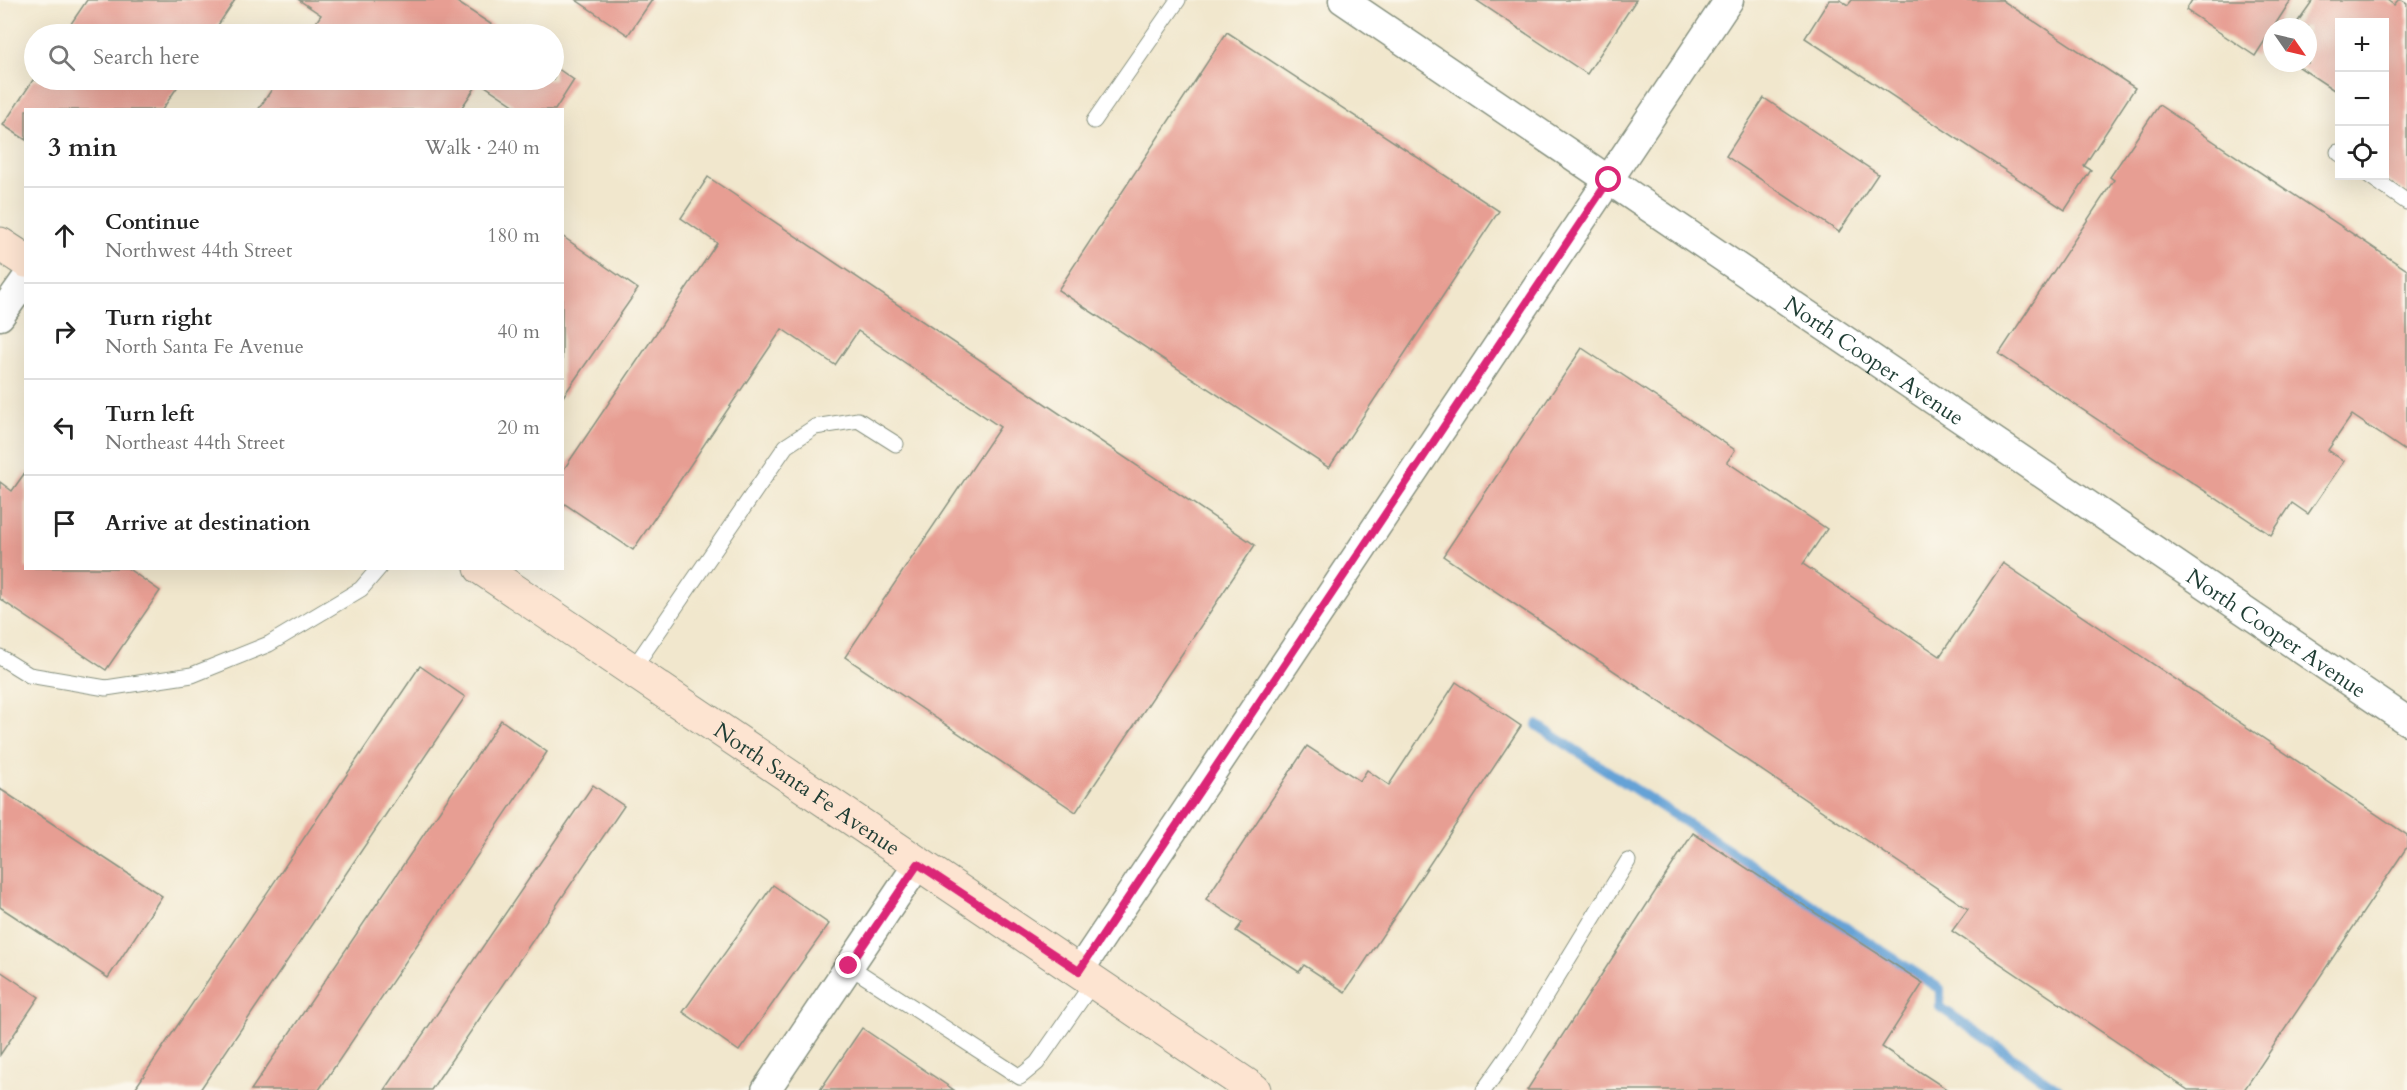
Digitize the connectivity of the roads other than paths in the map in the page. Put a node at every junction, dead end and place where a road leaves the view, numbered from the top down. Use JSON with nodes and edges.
{"nodes":[{"id":1,"x":1178,"y":0,"type":"edge"},
{"id":2,"x":1343,"y":0,"type":"edge"},
{"id":3,"x":1729,"y":0,"type":"edge"},
{"id":4,"x":1094,"y":122,"type":"dead end"},
{"id":5,"x":1609,"y":180,"type":"junction"},
{"id":6,"x":2376,"y":180,"type":"edge"},
{"id":7,"x":2407,"y":202,"type":"edge"},
{"id":8,"x":0,"y":243,"type":"edge"},
{"id":9,"x":24,"y":260,"type":"edge"},
{"id":10,"x":24,"y":282,"type":"edge"},
{"id":11,"x":0,"y":316,"type":"edge"},
{"id":12,"x":896,"y":444,"type":"dead end"},
{"id":13,"x":377,"y":570,"type":"edge"},
{"id":14,"x":484,"y":570,"type":"edge"},
{"id":15,"x":0,"y":657,"type":"edge"},
{"id":16,"x":632,"y":670,"type":"junction"},
{"id":17,"x":2407,"y":721,"type":"edge"},
{"id":18,"x":1628,"y":861,"type":"dead end"},
{"id":19,"x":918,"y":864,"type":"junction"},
{"id":20,"x":849,"y":966,"type":"junction"},
{"id":21,"x":1086,"y":976,"type":"junction"},
{"id":22,"x":766,"y":1090,"type":"edge"},
{"id":23,"x":1254,"y":1090,"type":"edge"},
{"id":24,"x":1484,"y":1090,"type":"edge"}],
"edges":[{"from":1,"to":4,"type":"lane"},
{"from":2,"to":5,"type":"street","name":"North Cooper Avenue"},
{"from":3,"to":5,"type":"street"},
{"from":5,"to":17,"type":"street","name":"North Cooper Avenue"},
{"from":5,"to":21,"type":"street"},
{"from":6,"to":7,"type":"lane"},
{"from":8,"to":9,"type":"main road"},
{"from":10,"to":11,"type":"street"},
{"from":12,"to":16,"type":"lane"},
{"from":13,"to":15,"type":"lane"},
{"from":14,"to":16,"type":"main road","name":"North Santa Fe Avenue"},
{"from":16,"to":19,"type":"main road","name":"North Santa Fe Avenue"},
{"from":18,"to":24,"type":"lane"},
{"from":19,"to":20,"type":"street"},
{"from":19,"to":21,"type":"main road","name":"North Santa Fe Avenue"},
{"from":20,"to":21,"type":"lane"},
{"from":20,"to":22,"type":"street"},
{"from":21,"to":23,"type":"main road","name":"North Santa Fe Avenue"}]}
